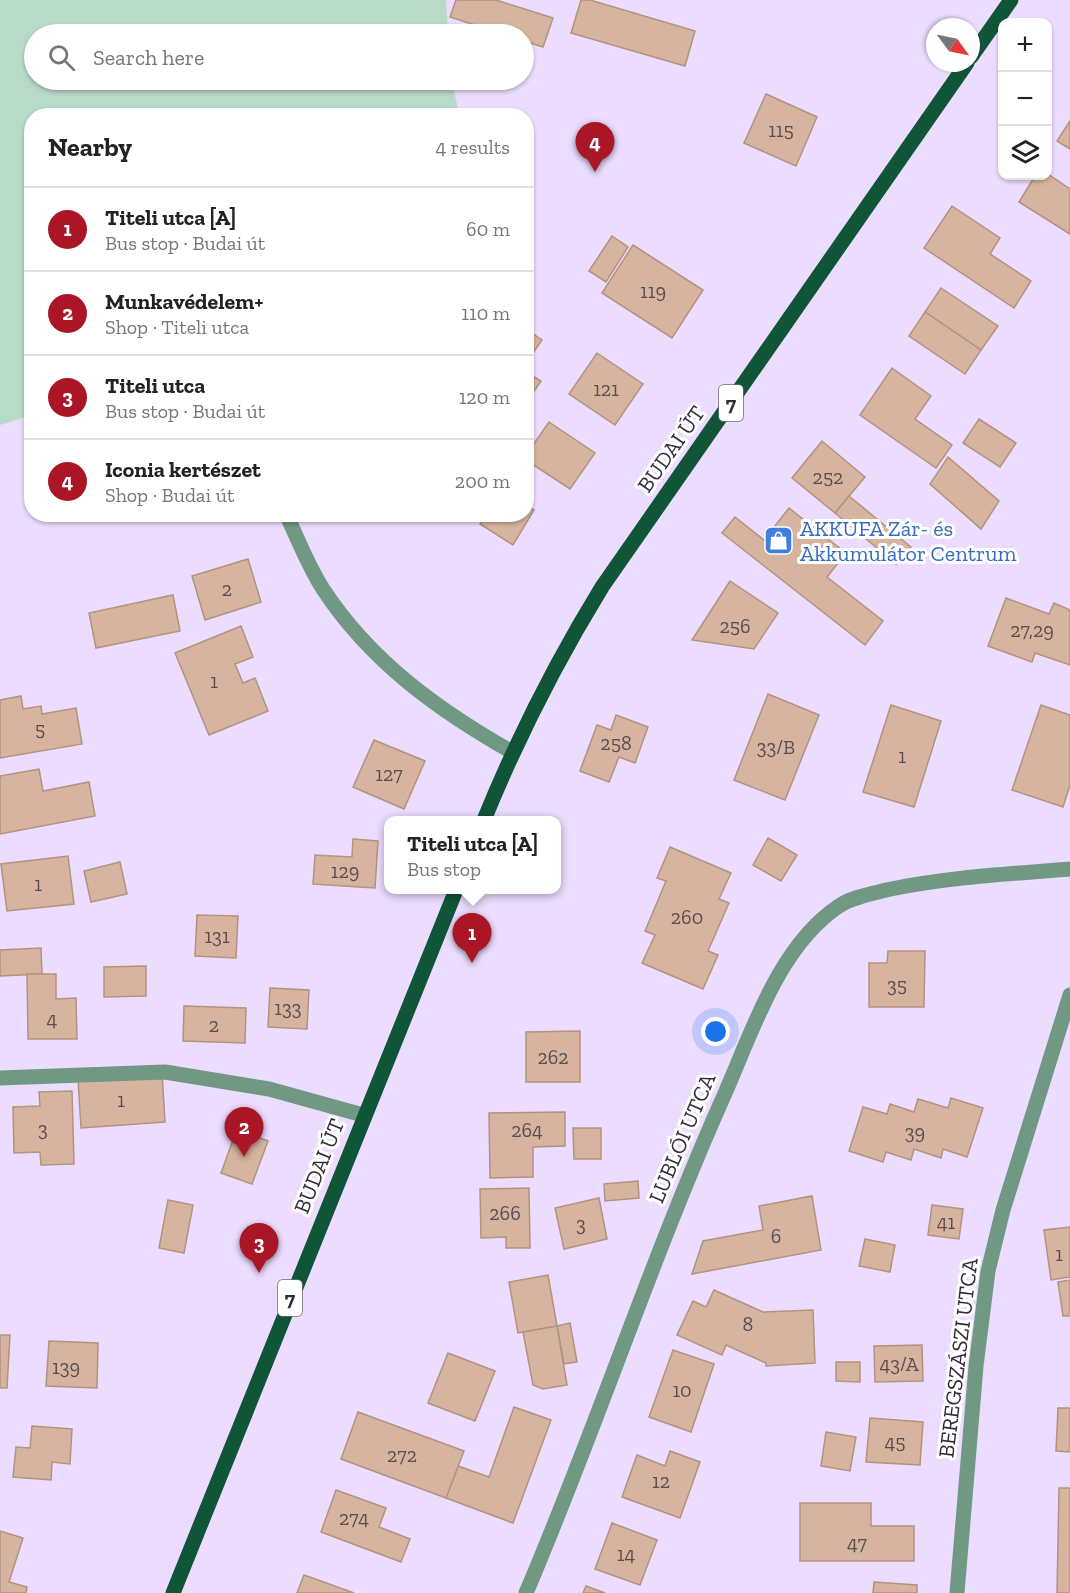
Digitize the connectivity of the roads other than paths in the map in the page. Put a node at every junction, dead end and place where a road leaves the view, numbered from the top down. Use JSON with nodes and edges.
{"nodes":[{"id":1,"x":1011,"y":0,"type":"edge"},
{"id":2,"x":980,"y":44,"type":"edge"},
{"id":3,"x":961,"y":72,"type":"edge"},
{"id":4,"x":290,"y":522,"type":"edge"},
{"id":5,"x":512,"y":753,"type":"junction"},
{"id":6,"x":486,"y":816,"type":"edge"},
{"id":7,"x":1070,"y":869,"type":"edge"},
{"id":8,"x":454,"y":894,"type":"edge"},
{"id":9,"x":1070,"y":995,"type":"edge"},
{"id":10,"x":0,"y":1078,"type":"edge"},
{"id":11,"x":363,"y":1115,"type":"junction"},
{"id":12,"x":173,"y":1593,"type":"edge"},
{"id":13,"x":526,"y":1593,"type":"edge"},
{"id":14,"x":957,"y":1593,"type":"edge"}],
"edges":[{"from":1,"to":2,"type":"main road"},
{"from":3,"to":5,"type":"main road","name":"BUDAI ÚT","number":"7"},
{"from":4,"to":5,"type":"street"},
{"from":5,"to":6,"type":"main road","name":"BUDAI ÚT","number":"7"},
{"from":7,"to":13,"type":"street","name":"LUBLÓI UTCA"},
{"from":8,"to":11,"type":"main road","name":"BUDAI ÚT","number":"7"},
{"from":9,"to":14,"type":"street","name":"BEREGSZÁSZI UTCA"},
{"from":10,"to":11,"type":"street"},
{"from":11,"to":12,"type":"main road","name":"BUDAI ÚT","number":"7"}]}
